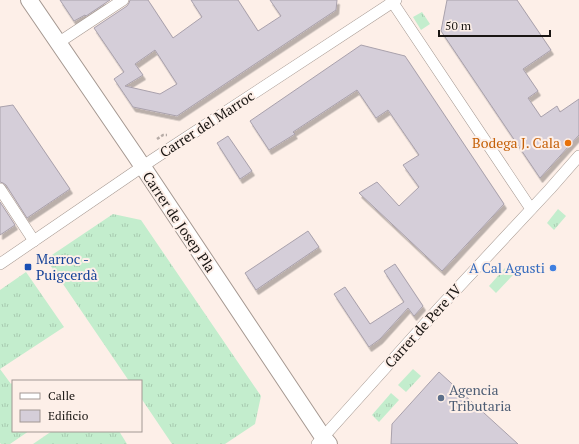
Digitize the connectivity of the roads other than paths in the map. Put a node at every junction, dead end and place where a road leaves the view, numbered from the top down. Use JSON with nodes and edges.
{"nodes":[{"id":1,"x":29,"y":0,"type":"edge"},
{"id":2,"x":123,"y":0,"type":"edge"},
{"id":3,"x":393,"y":1,"type":"edge"},
{"id":4,"x":58,"y":43,"type":"junction"},
{"id":5,"x":579,"y":156,"type":"edge"},
{"id":6,"x":142,"y":167,"type":"junction"},
{"id":7,"x":0,"y":189,"type":"edge"},
{"id":8,"x":531,"y":209,"type":"junction"},
{"id":9,"x":34,"y":241,"type":"junction"},
{"id":10,"x":0,"y":264,"type":"edge"},
{"id":11,"x":323,"y":442,"type":"edge"}],
"edges":[{"from":1,"to":4,"type":"street","name":"Carrer de Josep Pla"},
{"from":2,"to":4,"type":"street"},
{"from":3,"to":6,"type":"street","name":"Carrer del Marroc"},
{"from":3,"to":8,"type":"street"},
{"from":4,"to":6,"type":"street","name":"Carrer de Josep Pla"},
{"from":5,"to":8,"type":"street","name":"Carrer de Pere IV"},
{"from":6,"to":9,"type":"street","name":"Carrer del Marroc"},
{"from":6,"to":11,"type":"street","name":"Carrer de Josep Pla"},
{"from":7,"to":9,"type":"street"},
{"from":8,"to":11,"type":"street","name":"Carrer de Pere IV"},
{"from":9,"to":10,"type":"street","name":"Carrer del Marroc"}]}
